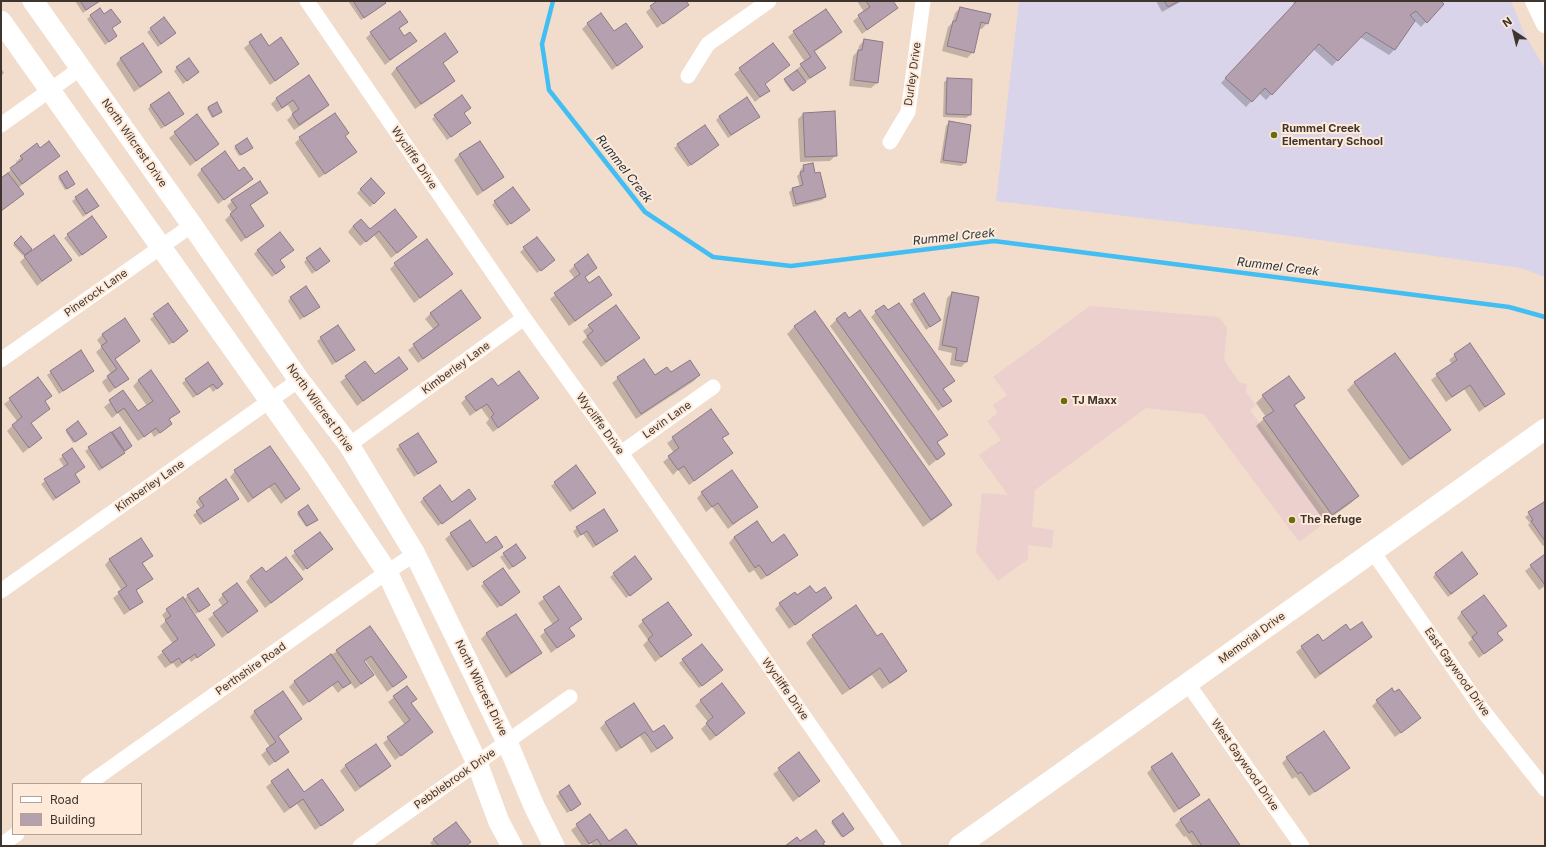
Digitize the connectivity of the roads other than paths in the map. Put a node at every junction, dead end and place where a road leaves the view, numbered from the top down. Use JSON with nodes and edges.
{"nodes":[{"id":1,"x":33,"y":1,"type":"edge"},
{"id":2,"x":306,"y":1,"type":"edge"},
{"id":3,"x":769,"y":1,"type":"edge"},
{"id":4,"x":923,"y":1,"type":"edge"},
{"id":5,"x":1534,"y":1,"type":"edge"},
{"id":6,"x":1,"y":21,"type":"edge"},
{"id":7,"x":1545,"y":24,"type":"edge"},
{"id":8,"x":80,"y":68,"type":"junction"},
{"id":9,"x":688,"y":76,"type":"dead end"},
{"id":10,"x":50,"y":90,"type":"junction"},
{"id":11,"x":1,"y":125,"type":"edge"},
{"id":12,"x":890,"y":142,"type":"dead end"},
{"id":13,"x":192,"y":225,"type":"junction"},
{"id":14,"x":161,"y":246,"type":"junction"},
{"id":15,"x":524,"y":318,"type":"junction"},
{"id":16,"x":1,"y":360,"type":"edge"},
{"id":17,"x":299,"y":380,"type":"junction"},
{"id":18,"x":713,"y":387,"type":"dead end"},
{"id":19,"x":270,"y":401,"type":"junction"},
{"id":20,"x":1545,"y":429,"type":"edge"},
{"id":21,"x":349,"y":445,"type":"junction"},
{"id":22,"x":621,"y":452,"type":"junction"},
{"id":23,"x":1373,"y":552,"type":"junction"},
{"id":24,"x":415,"y":554,"type":"junction"},
{"id":25,"x":387,"y":572,"type":"junction"},
{"id":26,"x":1,"y":591,"type":"edge"},
{"id":27,"x":1188,"y":684,"type":"junction"},
{"id":28,"x":570,"y":697,"type":"dead end"},
{"id":29,"x":507,"y":742,"type":"junction"},
{"id":30,"x":477,"y":764,"type":"junction"},
{"id":31,"x":89,"y":783,"type":"edge"},
{"id":32,"x":1545,"y":789,"type":"edge"},
{"id":33,"x":16,"y":835,"type":"edge"},
{"id":34,"x":1,"y":845,"type":"edge"},
{"id":35,"x":360,"y":846,"type":"edge"},
{"id":36,"x":512,"y":846,"type":"edge"},
{"id":37,"x":554,"y":846,"type":"edge"},
{"id":38,"x":894,"y":846,"type":"edge"},
{"id":39,"x":959,"y":846,"type":"edge"},
{"id":40,"x":1302,"y":846,"type":"edge"}],
"edges":[{"from":1,"to":8,"type":"main road","name":"North Wilcrest Drive"},
{"from":2,"to":15,"type":"street","name":"Wycliffe Drive"},
{"from":3,"to":9,"type":"street"},
{"from":4,"to":12,"type":"street","name":"Durley Drive"},
{"from":5,"to":7,"type":"street"},
{"from":6,"to":10,"type":"main road"},
{"from":8,"to":10,"type":"street"},
{"from":8,"to":13,"type":"main road","name":"North Wilcrest Drive"},
{"from":10,"to":11,"type":"street"},
{"from":10,"to":14,"type":"main road"},
{"from":13,"to":14,"type":"street","name":"Pinerock Lane"},
{"from":13,"to":17,"type":"main road","name":"North Wilcrest Drive"},
{"from":14,"to":16,"type":"street","name":"Pinerock Lane"},
{"from":14,"to":19,"type":"main road"},
{"from":15,"to":21,"type":"street","name":"Kimberley Lane"},
{"from":15,"to":22,"type":"street","name":"Wycliffe Drive"},
{"from":17,"to":19,"type":"street","name":"Kimberley Lane"},
{"from":17,"to":21,"type":"main road","name":"North Wilcrest Drive"},
{"from":18,"to":22,"type":"street","name":"Levin Lane"},
{"from":19,"to":25,"type":"main road"},
{"from":19,"to":26,"type":"street","name":"Kimberley Lane"},
{"from":20,"to":23,"type":"main road","name":"Memorial Drive"},
{"from":21,"to":24,"type":"main road","name":"North Wilcrest Drive"},
{"from":22,"to":38,"type":"street","name":"Wycliffe Drive"},
{"from":23,"to":27,"type":"main road","name":"Memorial Drive"},
{"from":23,"to":32,"type":"street","name":"East Gaywood Drive"},
{"from":24,"to":25,"type":"street","name":"Perthshire Road"},
{"from":24,"to":29,"type":"main road","name":"North Wilcrest Drive"},
{"from":25,"to":30,"type":"main road"},
{"from":25,"to":31,"type":"street","name":"Perthshire Road"},
{"from":27,"to":39,"type":"main road","name":"Memorial Drive"},
{"from":27,"to":40,"type":"street","name":"West Gaywood Drive"},
{"from":28,"to":29,"type":"street","name":"Pebblebrook Drive"},
{"from":29,"to":30,"type":"street","name":"Pebblebrook Drive"},
{"from":29,"to":37,"type":"main road","name":"North Wilcrest Drive"},
{"from":30,"to":35,"type":"street","name":"Pebblebrook Drive"},
{"from":30,"to":36,"type":"main road"},
{"from":33,"to":34,"type":"street"}]}
